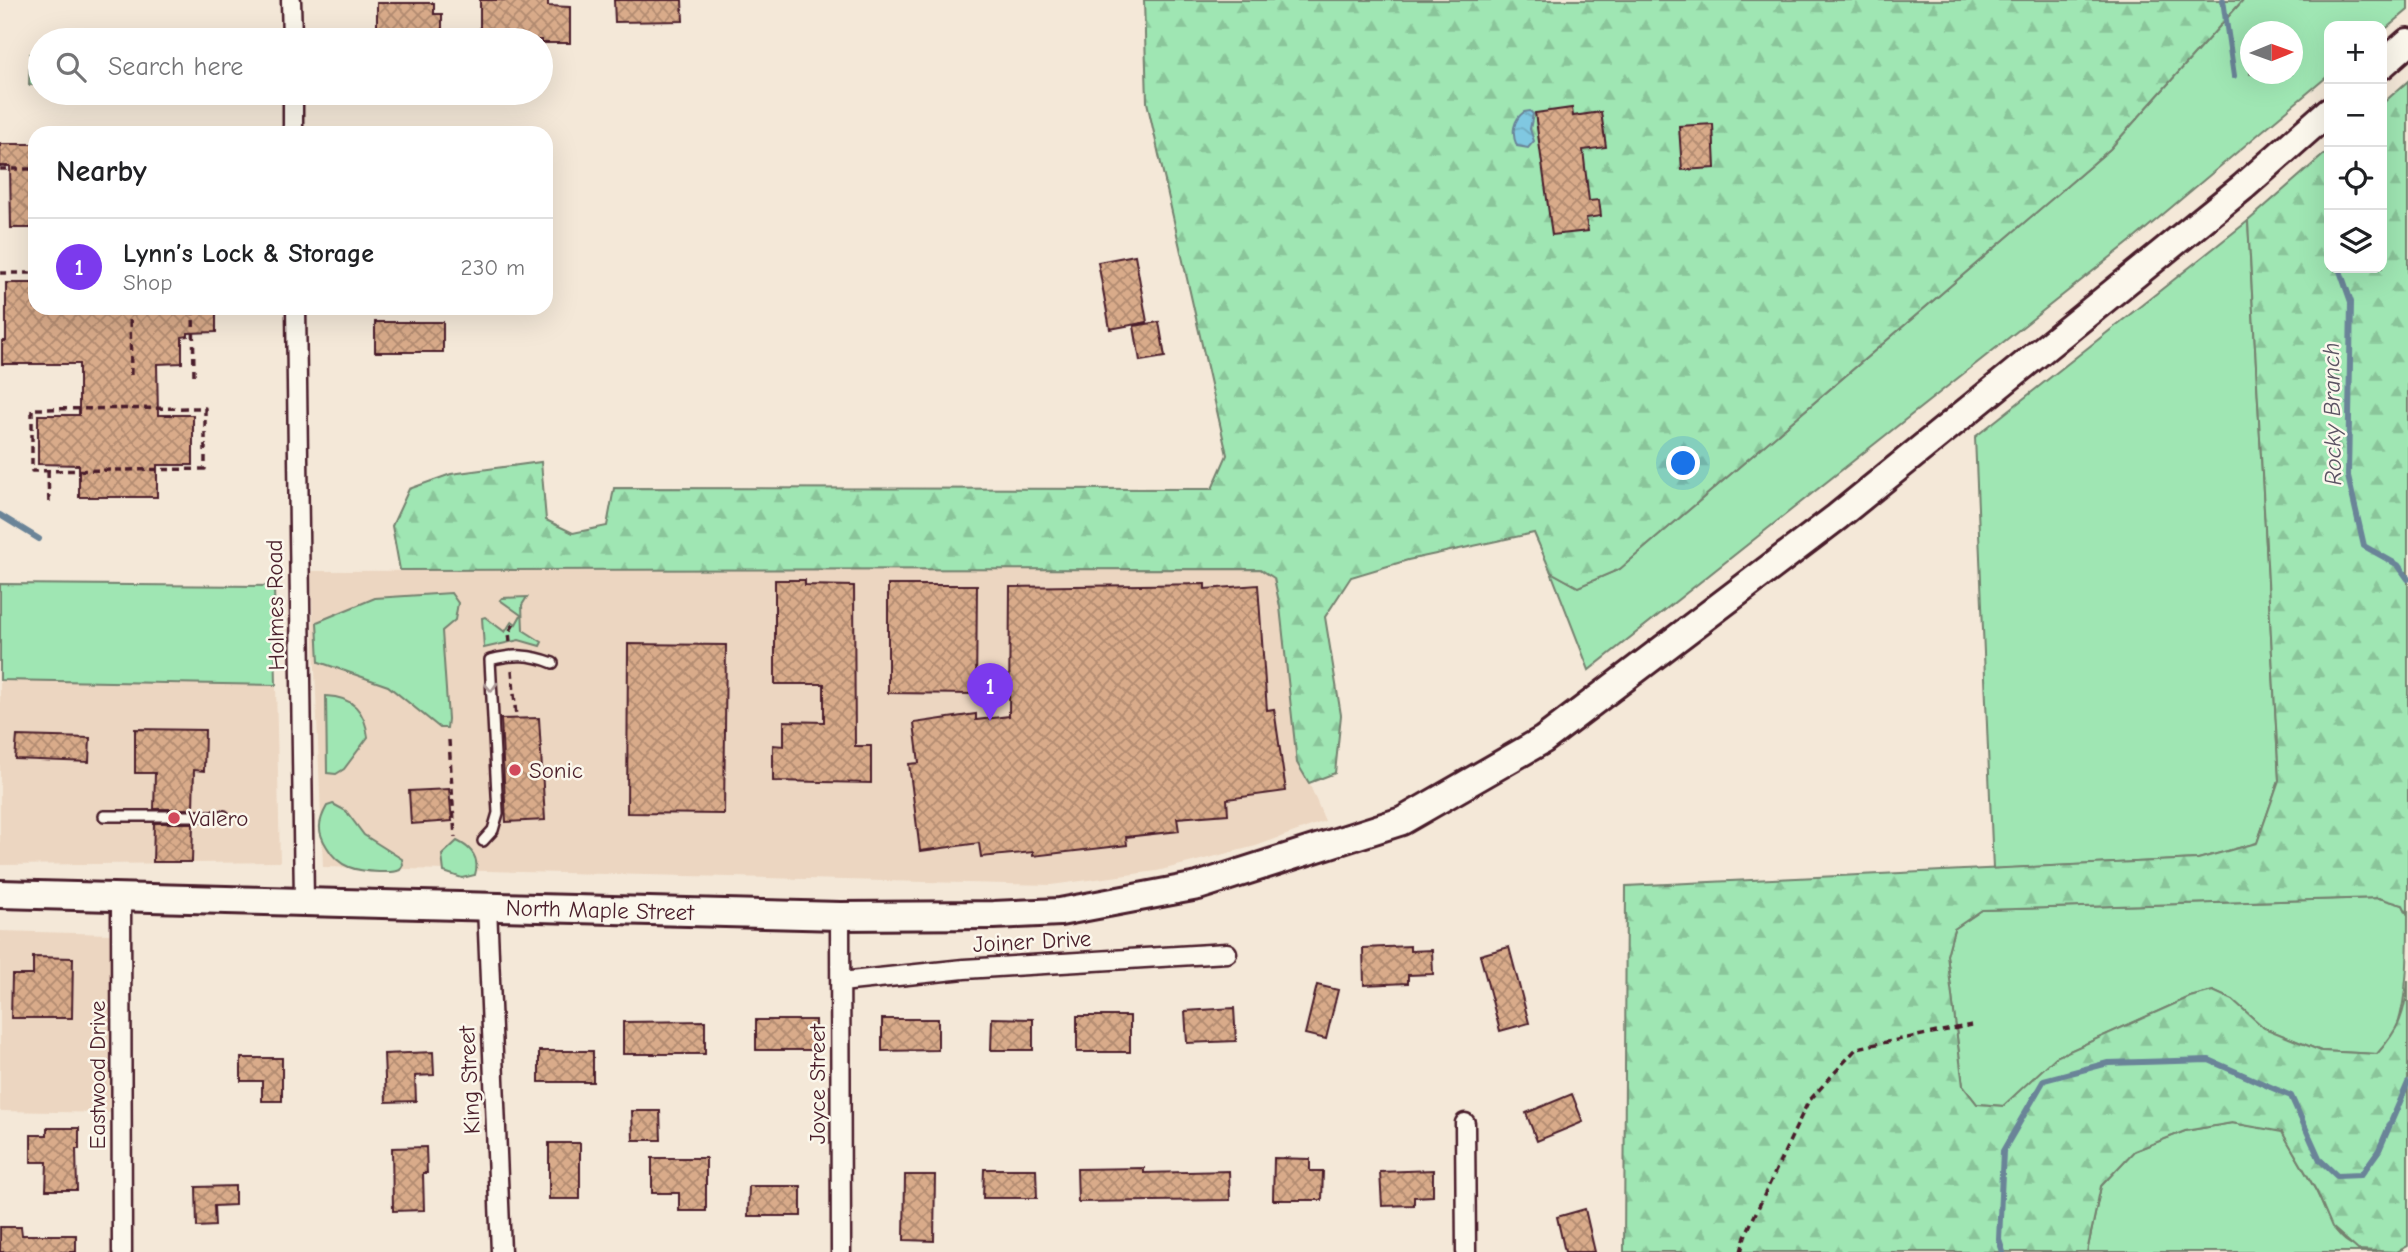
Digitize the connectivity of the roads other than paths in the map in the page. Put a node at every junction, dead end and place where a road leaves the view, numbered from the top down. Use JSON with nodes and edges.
{"nodes":[{"id":1,"x":291,"y":0,"type":"edge"},
{"id":2,"x":292,"y":28,"type":"edge"},
{"id":3,"x":2408,"y":42,"type":"edge"},
{"id":4,"x":2387,"y":61,"type":"edge"},
{"id":5,"x":293,"y":105,"type":"edge"},
{"id":6,"x":2324,"y":115,"type":"edge"},
{"id":7,"x":293,"y":126,"type":"edge"},
{"id":8,"x":296,"y":315,"type":"edge"},
{"id":9,"x":553,"y":663,"type":"dead end"},
{"id":10,"x":104,"y":816,"type":"dead end"},
{"id":11,"x":224,"y":816,"type":"dead end"},
{"id":12,"x":483,"y":841,"type":"dead end"},
{"id":13,"x":0,"y":894,"type":"edge"},
{"id":14,"x":121,"y":898,"type":"junction"},
{"id":15,"x":304,"y":901,"type":"junction"},
{"id":16,"x":487,"y":906,"type":"junction"},
{"id":17,"x":840,"y":916,"type":"junction"},
{"id":18,"x":1227,"y":953,"type":"dead end"},
{"id":19,"x":841,"y":982,"type":"junction"},
{"id":20,"x":1465,"y":1123,"type":"dead end"},
{"id":21,"x":122,"y":1252,"type":"edge"},
{"id":22,"x":501,"y":1252,"type":"edge"},
{"id":23,"x":841,"y":1252,"type":"edge"},
{"id":24,"x":1466,"y":1252,"type":"edge"}],
"edges":[{"from":1,"to":2,"type":"street"},
{"from":3,"to":4,"type":"main road"},
{"from":5,"to":7,"type":"street"},
{"from":6,"to":17,"type":"main road","name":"North Maple Street"},
{"from":8,"to":15,"type":"street","name":"Holmes Road"},
{"from":9,"to":12,"type":"lane","one_way":true},
{"from":10,"to":11,"type":"lane"},
{"from":13,"to":14,"type":"main road","name":"North Maple Street"},
{"from":14,"to":15,"type":"main road","name":"North Maple Street"},
{"from":14,"to":21,"type":"street","name":"Eastwood Drive"},
{"from":15,"to":16,"type":"main road","name":"North Maple Street"},
{"from":16,"to":17,"type":"main road","name":"North Maple Street"},
{"from":16,"to":22,"type":"street","name":"King Street"},
{"from":17,"to":19,"type":"street","name":"Joyce Street"},
{"from":18,"to":19,"type":"street","name":"Joiner Drive"},
{"from":19,"to":23,"type":"street","name":"Joyce Street"},
{"from":20,"to":24,"type":"street"}]}
